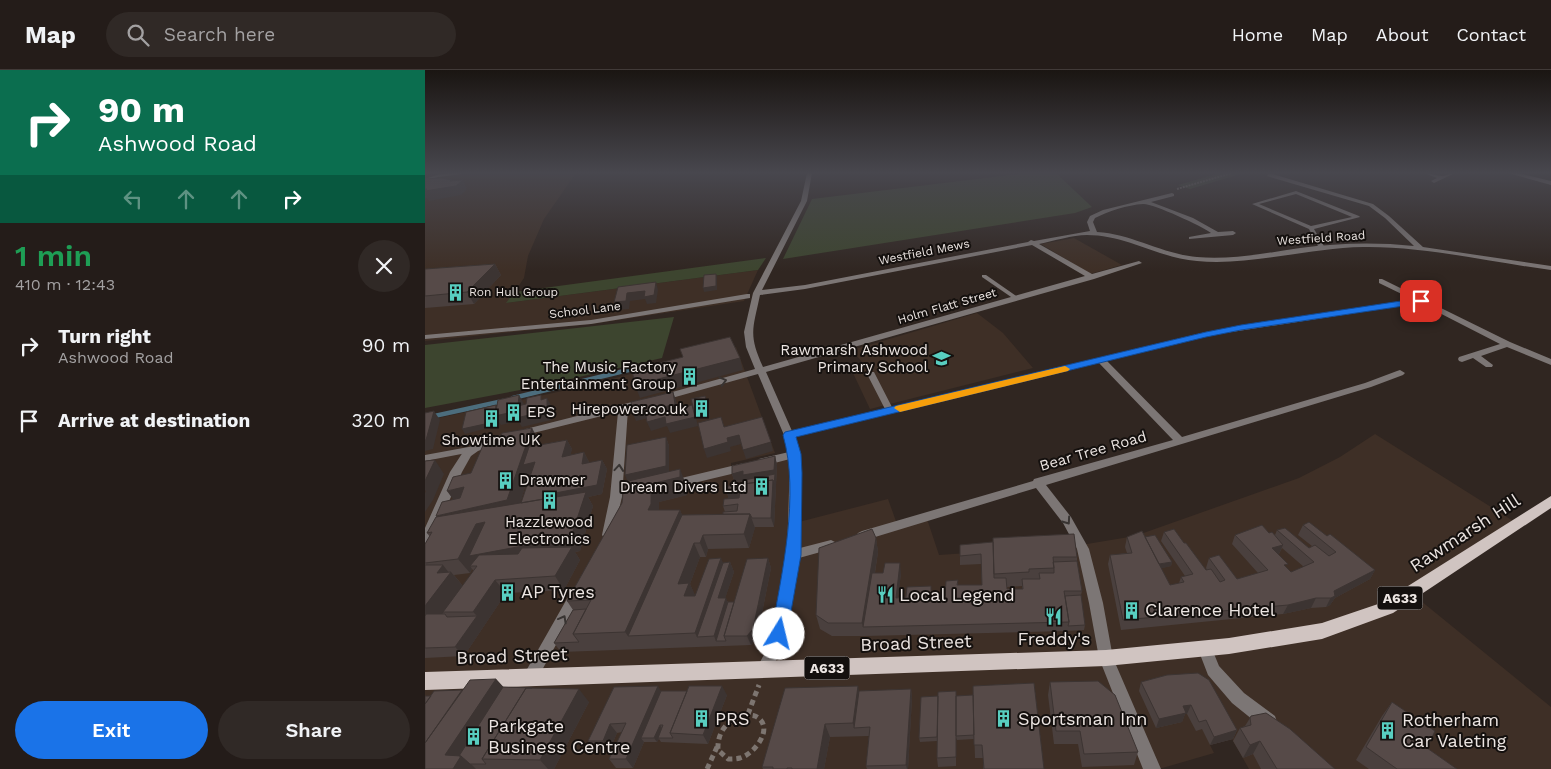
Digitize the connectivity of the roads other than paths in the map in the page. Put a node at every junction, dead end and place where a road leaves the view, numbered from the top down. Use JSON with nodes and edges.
{"nodes":[{"id":1,"x":801,"y":206,"type":"edge"},
{"id":2,"x":1129,"y":206,"type":"edge"},
{"id":3,"x":1154,"y":206,"type":"edge"},
{"id":4,"x":1258,"y":206,"type":"edge"},
{"id":5,"x":1328,"y":206,"type":"edge"},
{"id":6,"x":1372,"y":206,"type":"edge"},
{"id":7,"x":1311,"y":228,"type":"junction"},
{"id":8,"x":1094,"y":233,"type":"junction"},
{"id":9,"x":1233,"y":233,"type":"dead end"},
{"id":10,"x":1216,"y":234,"type":"junction"},
{"id":11,"x":1191,"y":238,"type":"dead end"},
{"id":12,"x":1031,"y":242,"type":"junction"},
{"id":13,"x":1322,"y":248,"type":"junction"},
{"id":14,"x":1422,"y":250,"type":"junction"},
{"id":15,"x":1139,"y":263,"type":"dead end"},
{"id":16,"x":1551,"y":268,"type":"edge"},
{"id":17,"x":984,"y":276,"type":"dead end"},
{"id":18,"x":1091,"y":277,"type":"junction"},
{"id":19,"x":1382,"y":280,"type":"dead end"},
{"id":20,"x":752,"y":295,"type":"junction"},
{"id":21,"x":1016,"y":298,"type":"junction"},
{"id":22,"x":1421,"y":301,"type":"junction"},
{"id":23,"x":425,"y":337,"type":"edge"},
{"id":24,"x":1507,"y":344,"type":"junction"},
{"id":25,"x":1474,"y":355,"type":"junction"},
{"id":26,"x":1462,"y":359,"type":"dead end"},
{"id":27,"x":1101,"y":360,"type":"junction"},
{"id":28,"x":1551,"y":362,"type":"edge"},
{"id":29,"x":1489,"y":365,"type":"dead end"},
{"id":30,"x":761,"y":370,"type":"junction"},
{"id":31,"x":1400,"y":373,"type":"dead end"},
{"id":32,"x":871,"y":374,"type":"dead end"},
{"id":33,"x":623,"y":408,"type":"junction"},
{"id":34,"x":889,"y":411,"type":"junction"},
{"id":35,"x":789,"y":435,"type":"junction"},
{"id":36,"x":1180,"y":441,"type":"junction"},
{"id":37,"x":474,"y":449,"type":"junction"},
{"id":38,"x":795,"y":454,"type":"junction"},
{"id":39,"x":425,"y":458,"type":"edge"},
{"id":40,"x":1038,"y":482,"type":"junction"},
{"id":41,"x":664,"y":486,"type":"edge"},
{"id":42,"x":1551,"y":501,"type":"edge"},
{"id":43,"x":425,"y":542,"type":"edge"},
{"id":44,"x":605,"y":543,"type":"edge"},
{"id":45,"x":793,"y":555,"type":"junction"},
{"id":46,"x":584,"y":582,"type":"edge"},
{"id":47,"x":1229,"y":646,"type":"joint"},
{"id":48,"x":1205,"y":649,"type":"junction"},
{"id":49,"x":1106,"y":658,"type":"junction"},
{"id":50,"x":765,"y":670,"type":"junction"},
{"id":51,"x":531,"y":676,"type":"junction"},
{"id":52,"x":425,"y":681,"type":"edge"},
{"id":53,"x":1283,"y":733,"type":"edge"},
{"id":54,"x":1152,"y":769,"type":"edge"}],
"edges":[{"from":1,"to":20,"type":"street"},
{"from":2,"to":8,"type":"street"},
{"from":3,"to":10,"type":"street"},
{"from":4,"to":7,"type":"lane"},
{"from":5,"to":7,"type":"lane"},
{"from":6,"to":14,"type":"street"},
{"from":7,"to":13,"type":"lane"},
{"from":8,"to":12,"type":"street","name":"Westfield Mews"},
{"from":8,"to":13,"type":"street","name":"Westfield Road"},
{"from":9,"to":10,"type":"street"},
{"from":10,"to":11,"type":"street"},
{"from":12,"to":18,"type":"street"},
{"from":12,"to":20,"type":"street","name":"Westfield Mews"},
{"from":13,"to":14,"type":"street","name":"Westfield Road"},
{"from":14,"to":16,"type":"street","name":"Westfield Road"},
{"from":15,"to":18,"type":"street","name":"Holm Flatt Street"},
{"from":17,"to":21,"type":"lane"},
{"from":18,"to":21,"type":"street","name":"Holm Flatt Street"},
{"from":19,"to":22,"type":"street"},
{"from":20,"to":23,"type":"street","name":"School Lane"},
{"from":20,"to":30,"type":"street"},
{"from":21,"to":30,"type":"street","name":"Holm Flatt Street"},
{"from":22,"to":24,"type":"street"},
{"from":22,"to":27,"type":"street"},
{"from":24,"to":25,"type":"street"},
{"from":24,"to":28,"type":"street"},
{"from":25,"to":26,"type":"street"},
{"from":25,"to":29,"type":"street"},
{"from":27,"to":34,"type":"street"},
{"from":27,"to":36,"type":"street"},
{"from":33,"to":30,"type":"street","name":"Holm Flatt Street","one_way":true},
{"from":30,"to":35,"type":"street"},
{"from":31,"to":36,"type":"street","name":"Bear Tree Road"},
{"from":32,"to":34,"type":"lane"},
{"from":33,"to":37,"type":"street","name":"Holm Flatt Street"},
{"from":44,"to":33,"type":"street","one_way":true},
{"from":34,"to":35,"type":"street"},
{"from":35,"to":38,"type":"street"},
{"from":36,"to":40,"type":"street","name":"Bear Tree Road"},
{"from":37,"to":39,"type":"lane"},
{"from":37,"to":43,"type":"street"},
{"from":38,"to":41,"type":"street"},
{"from":38,"to":45,"type":"street"},
{"from":40,"to":45,"type":"street","name":"Bear Tree Road"},
{"from":40,"to":49,"type":"street","one_way":true},
{"from":42,"to":47,"type":"main road","name":"Rawmarsh Hill","number":"A633"},
{"from":45,"to":50,"type":"street"},
{"from":51,"to":46,"type":"street","one_way":true},
{"from":47,"to":48,"type":"main road","name":"Broad Street","number":"A633"},
{"from":48,"to":49,"type":"main road","name":"Broad Street","number":"A633"},
{"from":48,"to":53,"type":"street"},
{"from":49,"to":50,"type":"main road","name":"Broad Street","number":"A633"},
{"from":49,"to":54,"type":"street"},
{"from":50,"to":51,"type":"main road","name":"Broad Street","number":"A633"},
{"from":51,"to":52,"type":"main road","name":"Broad Street","number":"A633"}]}
